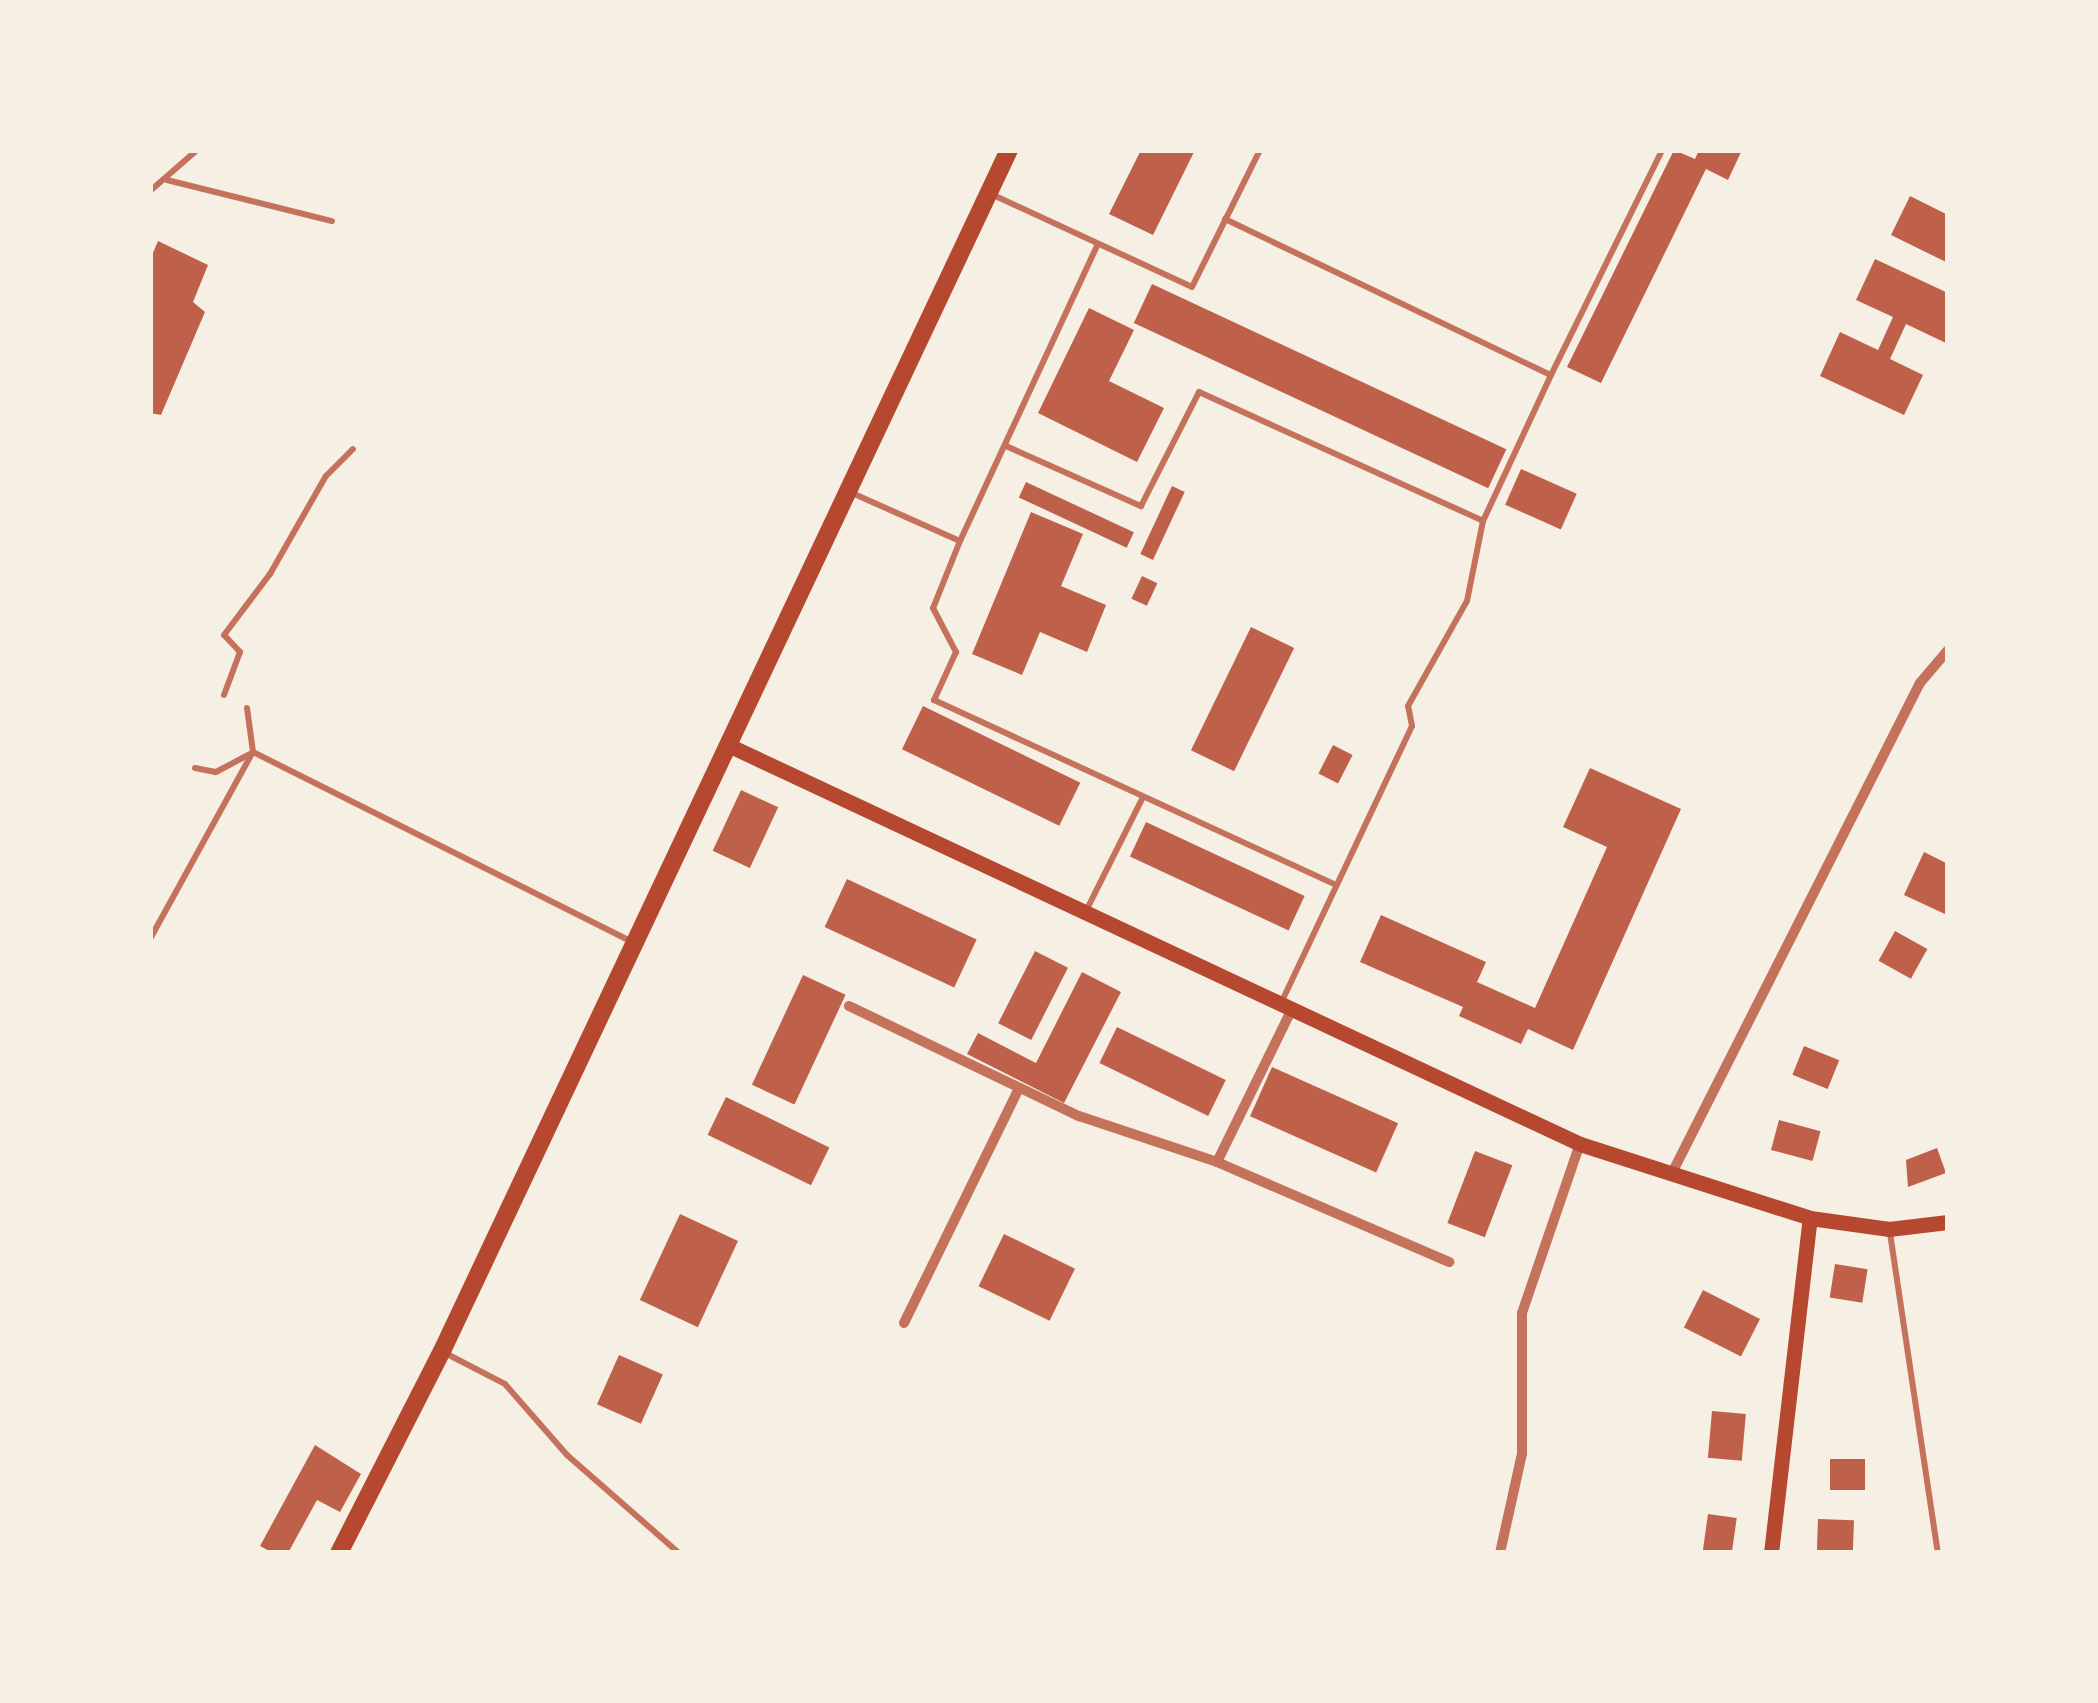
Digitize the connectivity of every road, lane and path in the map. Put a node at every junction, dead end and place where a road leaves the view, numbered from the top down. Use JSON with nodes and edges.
{"nodes":[{"id":1,"x":197,"y":150,"type":"edge"},
{"id":2,"x":1010,"y":150,"type":"edge"},
{"id":3,"x":1259,"y":150,"type":"edge"},
{"id":4,"x":1662,"y":150,"type":"edge"},
{"id":5,"x":167,"y":180,"type":"junction"},
{"id":6,"x":150,"y":191,"type":"edge"},
{"id":7,"x":989,"y":194,"type":"junction"},
{"id":8,"x":1226,"y":219,"type":"junction"},
{"id":9,"x":332,"y":220,"type":"dead end"},
{"id":10,"x":1098,"y":244,"type":"junction"},
{"id":11,"x":1551,"y":375,"type":"junction"},
{"id":12,"x":1006,"y":446,"type":"junction"},
{"id":13,"x":353,"y":449,"type":"dead end"},
{"id":14,"x":845,"y":490,"type":"junction"},
{"id":15,"x":1483,"y":521,"type":"junction"},
{"id":16,"x":960,"y":541,"type":"junction"},
{"id":17,"x":1948,"y":650,"type":"edge"},
{"id":18,"x":224,"y":695,"type":"dead end"},
{"id":19,"x":247,"y":708,"type":"dead end"},
{"id":20,"x":728,"y":745,"type":"junction"},
{"id":21,"x":254,"y":752,"type":"junction"},
{"id":22,"x":195,"y":768,"type":"dead end"},
{"id":23,"x":1143,"y":796,"type":"junction"},
{"id":24,"x":1336,"y":885,"type":"junction"},
{"id":25,"x":1085,"y":913,"type":"junction"},
{"id":26,"x":150,"y":939,"type":"edge"},
{"id":27,"x":633,"y":942,"type":"junction"},
{"id":28,"x":849,"y":1006,"type":"dead end"},
{"id":29,"x":1286,"y":1007,"type":"junction"},
{"id":30,"x":1019,"y":1088,"type":"junction"},
{"id":31,"x":1580,"y":1144,"type":"junction"},
{"id":32,"x":1217,"y":1162,"type":"junction"},
{"id":33,"x":1671,"y":1175,"type":"junction"},
{"id":34,"x":1810,"y":1218,"type":"junction"},
{"id":35,"x":1948,"y":1222,"type":"edge"},
{"id":36,"x":1889,"y":1229,"type":"junction"},
{"id":37,"x":1448,"y":1262,"type":"dead end"},
{"id":38,"x":904,"y":1323,"type":"dead end"},
{"id":39,"x":442,"y":1352,"type":"junction"},
{"id":40,"x":339,"y":1553,"type":"edge"},
{"id":41,"x":679,"y":1553,"type":"edge"},
{"id":42,"x":1500,"y":1553,"type":"edge"},
{"id":43,"x":1771,"y":1553,"type":"edge"},
{"id":44,"x":1938,"y":1553,"type":"edge"}],
"edges":[{"from":1,"to":5,"type":"lane"},
{"from":2,"to":7,"type":"highway"},
{"from":3,"to":8,"type":"lane"},
{"from":4,"to":11,"type":"lane"},
{"from":5,"to":6,"type":"lane"},
{"from":5,"to":9,"type":"lane"},
{"from":7,"to":10,"type":"lane"},
{"from":7,"to":14,"type":"highway"},
{"from":8,"to":10,"type":"lane"},
{"from":8,"to":11,"type":"lane"},
{"from":10,"to":12,"type":"lane"},
{"from":11,"to":15,"type":"lane"},
{"from":12,"to":15,"type":"lane"},
{"from":12,"to":16,"type":"lane"},
{"from":13,"to":18,"type":"lane"},
{"from":14,"to":16,"type":"lane"},
{"from":14,"to":20,"type":"highway"},
{"from":15,"to":24,"type":"lane"},
{"from":16,"to":23,"type":"lane"},
{"from":17,"to":33,"type":"street"},
{"from":19,"to":21,"type":"lane"},
{"from":20,"to":25,"type":"main road"},
{"from":20,"to":27,"type":"highway"},
{"from":21,"to":22,"type":"lane"},
{"from":21,"to":26,"type":"lane"},
{"from":21,"to":27,"type":"lane"},
{"from":23,"to":24,"type":"lane"},
{"from":23,"to":25,"type":"lane"},
{"from":24,"to":29,"type":"lane"},
{"from":25,"to":29,"type":"main road"},
{"from":27,"to":39,"type":"highway"},
{"from":28,"to":30,"type":"street"},
{"from":29,"to":31,"type":"main road"},
{"from":29,"to":32,"type":"street"},
{"from":30,"to":32,"type":"street"},
{"from":30,"to":38,"type":"street"},
{"from":31,"to":33,"type":"main road"},
{"from":31,"to":42,"type":"street"},
{"from":32,"to":37,"type":"street"},
{"from":33,"to":34,"type":"main road"},
{"from":34,"to":36,"type":"main road"},
{"from":34,"to":43,"type":"main road"},
{"from":35,"to":36,"type":"main road"},
{"from":36,"to":44,"type":"lane"},
{"from":39,"to":40,"type":"highway"},
{"from":39,"to":41,"type":"lane"}]}
